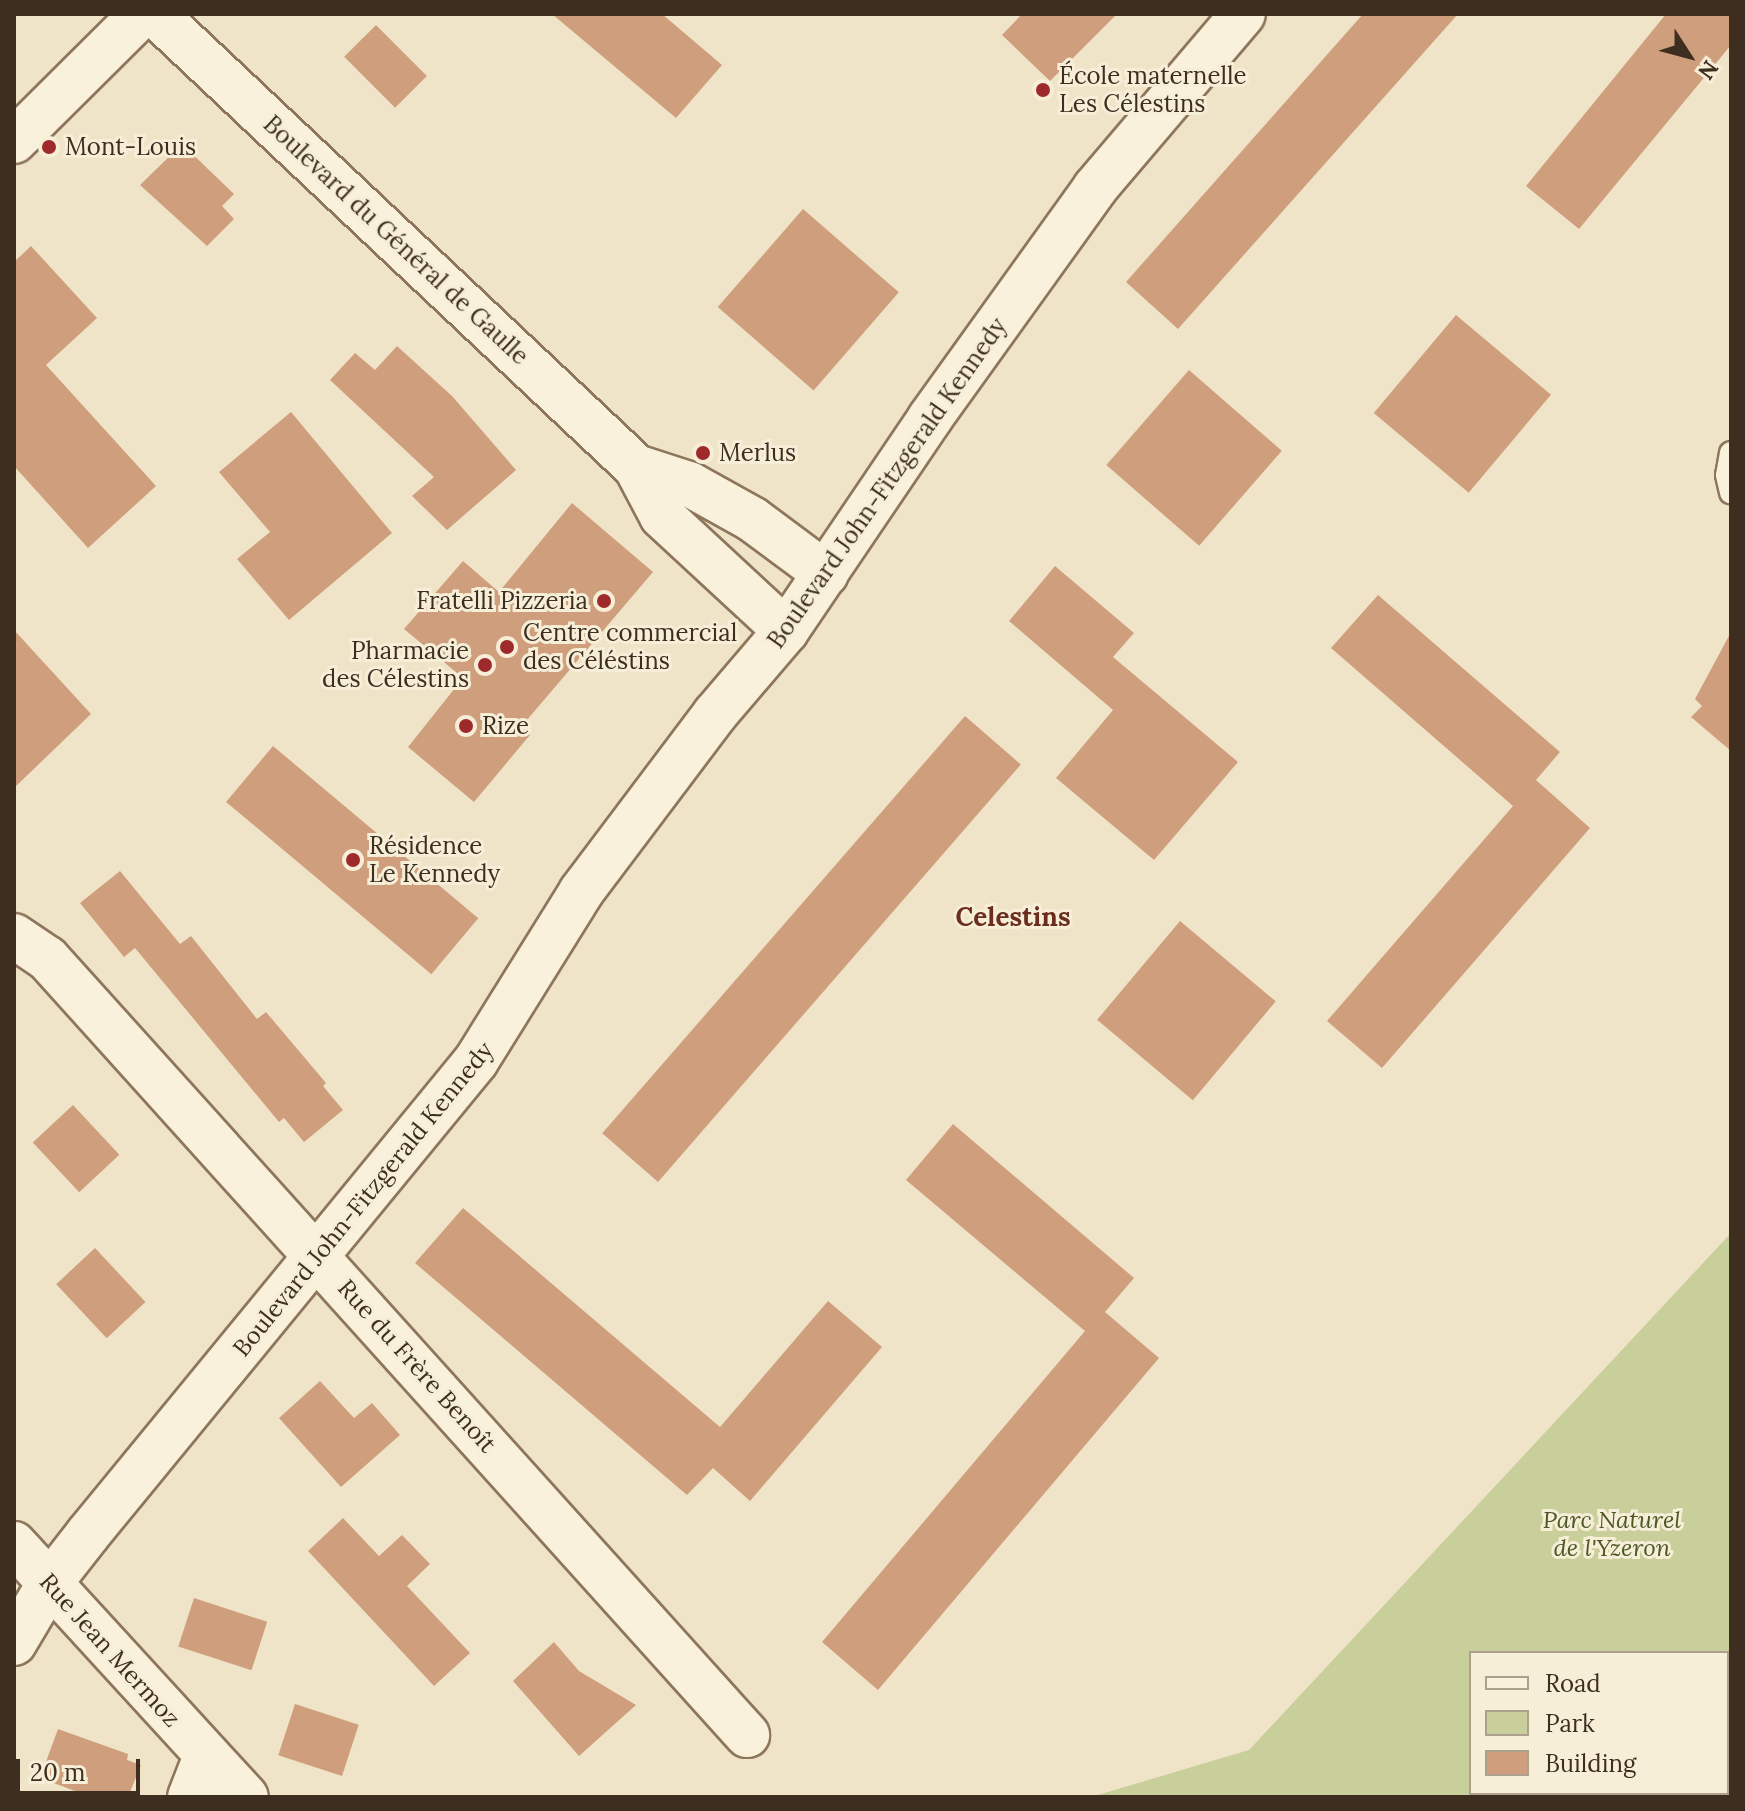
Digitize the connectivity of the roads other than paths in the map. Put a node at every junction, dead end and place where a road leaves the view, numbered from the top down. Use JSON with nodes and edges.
{"nodes":[{"id":1,"x":142,"y":14,"type":"edge"},
{"id":2,"x":155,"y":14,"type":"edge"},
{"id":3,"x":1243,"y":14,"type":"edge"},
{"id":4,"x":14,"y":141,"type":"edge"},
{"id":5,"x":1731,"y":453,"type":"edge"},
{"id":6,"x":636,"y":467,"type":"junction"},
{"id":7,"x":1731,"y":493,"type":"edge"},
{"id":8,"x":826,"y":574,"type":"junction"},
{"id":9,"x":786,"y":631,"type":"junction"},
{"id":10,"x":14,"y":936,"type":"edge"},
{"id":11,"x":319,"y":1257,"type":"junction"},
{"id":12,"x":14,"y":1544,"type":"edge"},
{"id":13,"x":49,"y":1584,"type":"junction"},
{"id":14,"x":14,"y":1643,"type":"edge"},
{"id":15,"x":747,"y":1735,"type":"dead end"},
{"id":16,"x":206,"y":1756,"type":"junction"},
{"id":17,"x":190,"y":1797,"type":"edge"},
{"id":18,"x":246,"y":1797,"type":"edge"}],
"edges":[{"from":1,"to":4,"type":"street"},
{"from":2,"to":6,"type":"street","name":"Boulevard du Général de Gaulle"},
{"from":3,"to":8,"type":"street","name":"Boulevard John-Fitzgerald Kennedy"},
{"from":5,"to":7,"type":"lane"},
{"from":6,"to":8,"type":"street","name":"Boulevard du Général de Gaulle"},
{"from":6,"to":9,"type":"street","name":"Boulevard du Général de Gaulle"},
{"from":8,"to":9,"type":"street","name":"Boulevard John-Fitzgerald Kennedy"},
{"from":9,"to":11,"type":"street","name":"Boulevard John-Fitzgerald Kennedy"},
{"from":10,"to":11,"type":"street","name":"Rue du Frère Benoît"},
{"from":11,"to":13,"type":"street","name":"Boulevard John-Fitzgerald Kennedy"},
{"from":11,"to":15,"type":"street","name":"Rue du Frère Benoît"},
{"from":12,"to":13,"type":"street","name":"Rue Jean Mermoz"},
{"from":13,"to":14,"type":"street","name":"Boulevard John-Fitzgerald Kennedy"},
{"from":13,"to":16,"type":"street","name":"Rue Jean Mermoz"},
{"from":16,"to":17,"type":"street"},
{"from":16,"to":18,"type":"street","name":"Rue Jean Mermoz"}]}
